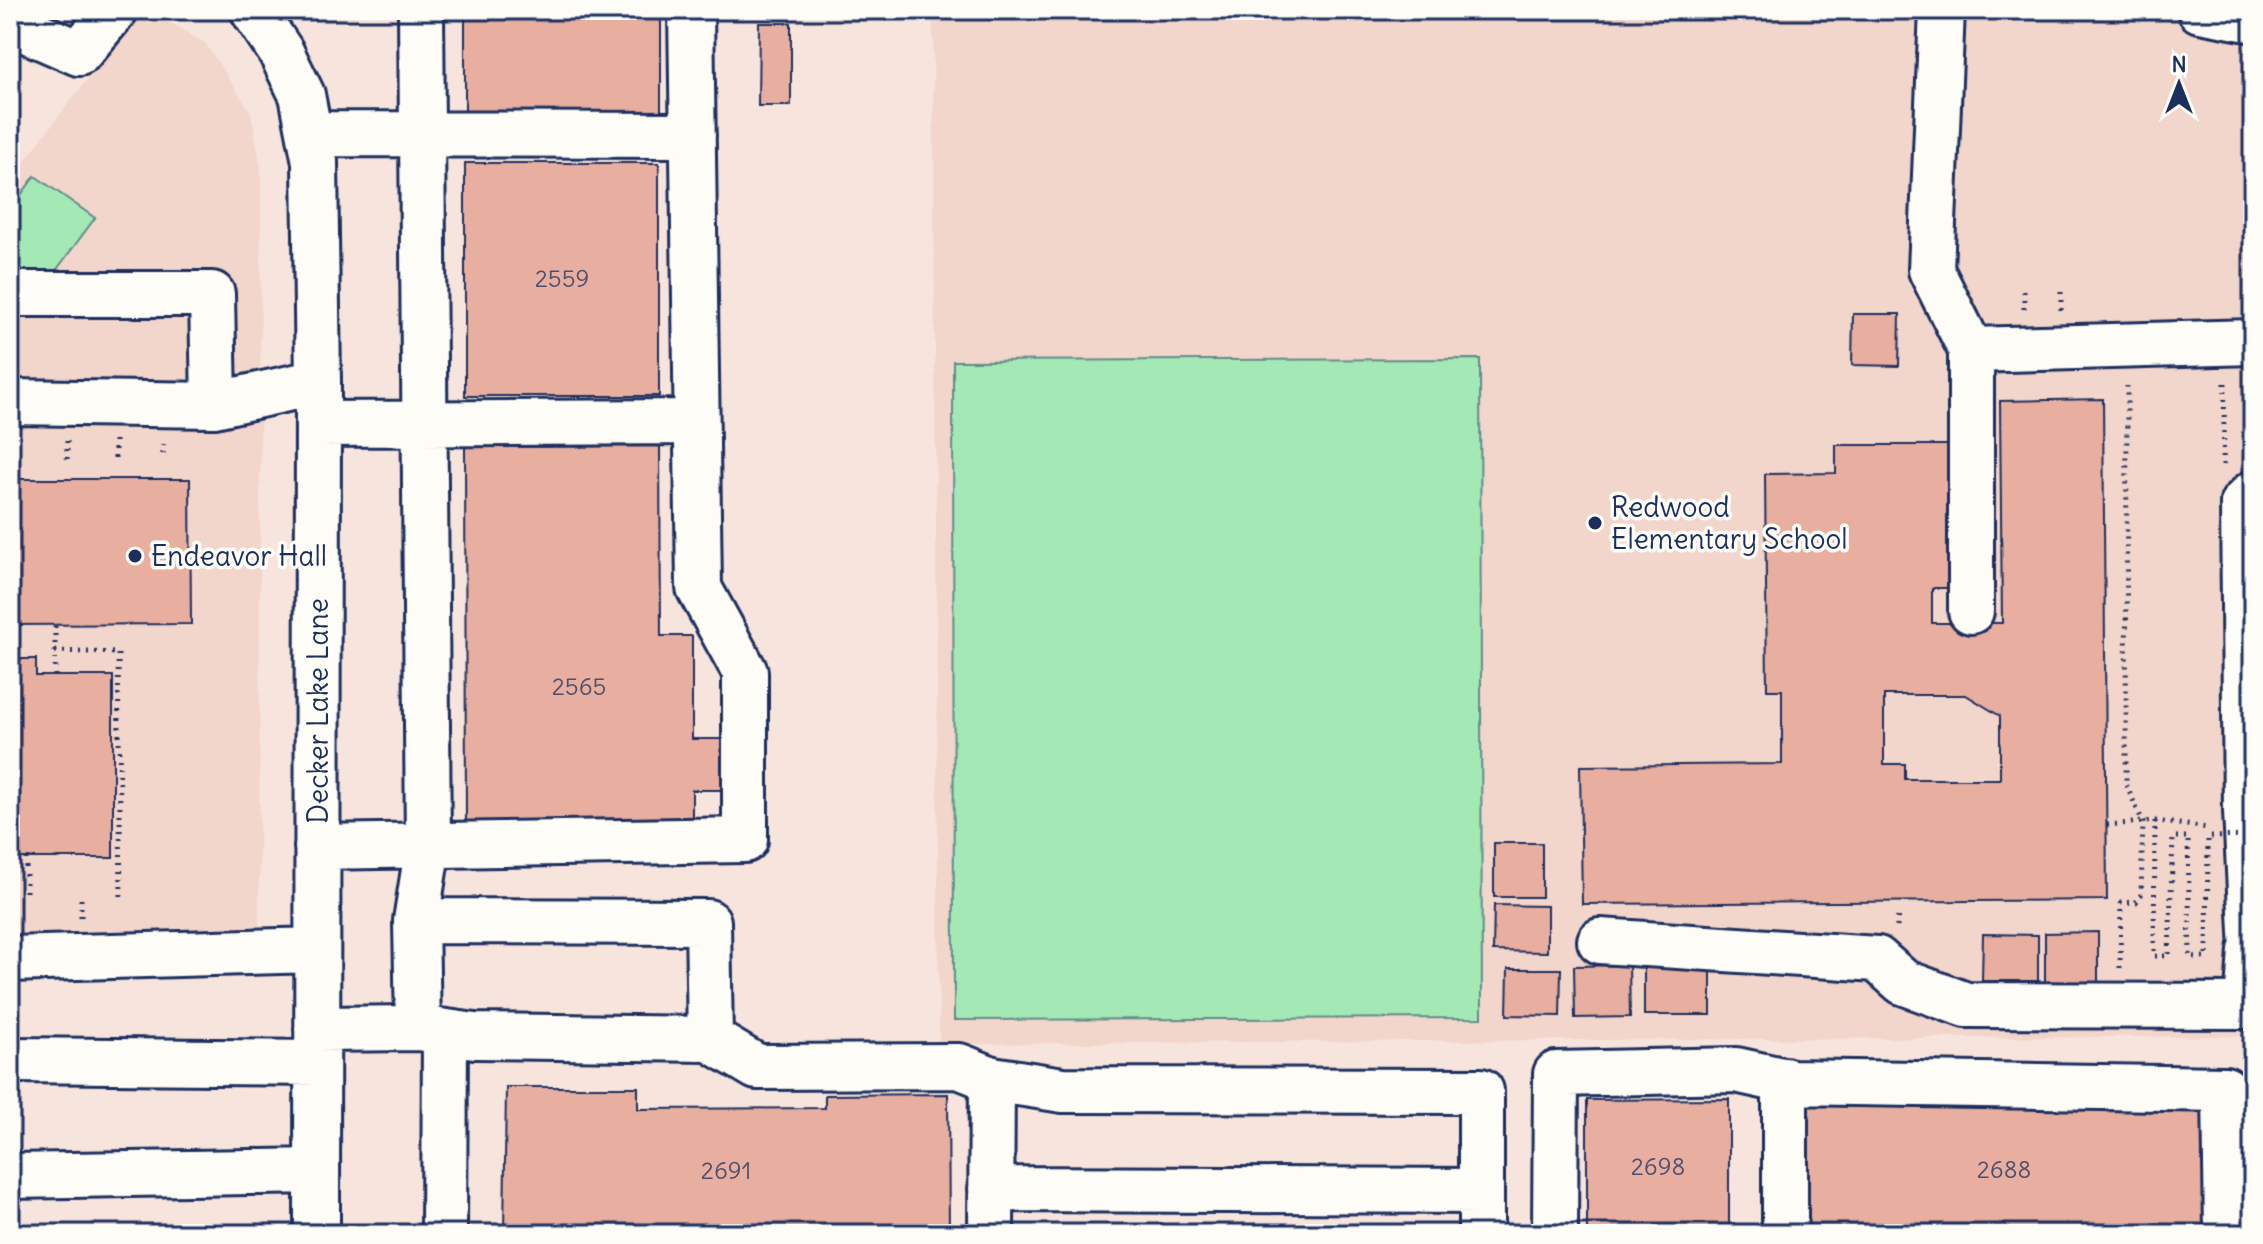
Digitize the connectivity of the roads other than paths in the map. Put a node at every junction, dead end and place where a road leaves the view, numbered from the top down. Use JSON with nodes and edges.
{"nodes":[{"id":1,"x":115,"y":10,"type":"edge"},
{"id":2,"x":253,"y":10,"type":"edge"},
{"id":3,"x":421,"y":10,"type":"edge"},
{"id":4,"x":691,"y":10,"type":"edge"},
{"id":5,"x":1942,"y":10,"type":"edge"},
{"id":6,"x":2200,"y":10,"type":"edge"},
{"id":7,"x":2253,"y":20,"type":"edge"},
{"id":8,"x":10,"y":23,"type":"edge"},
{"id":9,"x":423,"y":133,"type":"junction"},
{"id":10,"x":311,"y":134,"type":"junction"},
{"id":11,"x":693,"y":135,"type":"junction"},
{"id":12,"x":10,"y":294,"type":"edge"},
{"id":13,"x":1971,"y":350,"type":"junction"},
{"id":14,"x":2239,"y":358,"type":"edge"},
{"id":15,"x":10,"y":402,"type":"edge"},
{"id":16,"x":318,"y":403,"type":"junction"},
{"id":17,"x":214,"y":405,"type":"junction"},
{"id":18,"x":696,"y":422,"type":"junction"},
{"id":19,"x":427,"y":423,"type":"junction"},
{"id":20,"x":2238,"y":485,"type":"edge"},
{"id":21,"x":1971,"y":611,"type":"dead end"},
{"id":22,"x":428,"y":845,"type":"junction"},
{"id":23,"x":317,"y":847,"type":"junction"},
{"id":24,"x":416,"y":921,"type":"junction"},
{"id":25,"x":1600,"y":941,"type":"dead end"},
{"id":26,"x":317,"y":950,"type":"junction"},
{"id":27,"x":2252,"y":951,"type":"edge"},
{"id":28,"x":10,"y":959,"type":"edge"},
{"id":29,"x":432,"y":1030,"type":"junction"},
{"id":30,"x":710,"y":1039,"type":"junction"},
{"id":31,"x":317,"y":1046,"type":"junction"},
{"id":32,"x":10,"y":1060,"type":"edge"},
{"id":33,"x":992,"y":1079,"type":"junction"},
{"id":34,"x":1785,"y":1080,"type":"junction"},
{"id":35,"x":317,"y":1171,"type":"junction"},
{"id":36,"x":10,"y":1176,"type":"edge"},
{"id":37,"x":991,"y":1189,"type":"junction"},
{"id":38,"x":1481,"y":1191,"type":"junction"},
{"id":39,"x":317,"y":1234,"type":"edge"},
{"id":40,"x":444,"y":1234,"type":"edge"},
{"id":41,"x":991,"y":1234,"type":"edge"},
{"id":42,"x":1481,"y":1234,"type":"edge"},
{"id":43,"x":1555,"y":1234,"type":"edge"},
{"id":44,"x":1785,"y":1234,"type":"edge"},
{"id":45,"x":2227,"y":1234,"type":"edge"}],
"edges":[{"from":1,"to":8,"type":"street"},
{"from":2,"to":10,"type":"street","name":"Decker Lake Lane"},
{"from":3,"to":9,"type":"street"},
{"from":4,"to":11,"type":"street"},
{"from":5,"to":13,"type":"street"},
{"from":6,"to":7,"type":"street"},
{"from":9,"to":10,"type":"street"},
{"from":9,"to":11,"type":"street"},
{"from":9,"to":19,"type":"street"},
{"from":10,"to":16,"type":"street","name":"Decker Lake Lane"},
{"from":11,"to":18,"type":"street"},
{"from":12,"to":17,"type":"street"},
{"from":13,"to":14,"type":"street"},
{"from":13,"to":21,"type":"street"},
{"from":15,"to":17,"type":"street"},
{"from":16,"to":17,"type":"street"},
{"from":16,"to":19,"type":"street"},
{"from":16,"to":23,"type":"street","name":"Decker Lake Lane"},
{"from":18,"to":19,"type":"street"},
{"from":18,"to":22,"type":"street"},
{"from":19,"to":22,"type":"street"},
{"from":20,"to":27,"type":"street"},
{"from":22,"to":23,"type":"street"},
{"from":22,"to":24,"type":"street"},
{"from":23,"to":26,"type":"street","name":"Decker Lake Lane"},
{"from":24,"to":29,"type":"street"},
{"from":24,"to":30,"type":"street"},
{"from":25,"to":27,"type":"street"},
{"from":26,"to":28,"type":"street"},
{"from":26,"to":31,"type":"street","name":"Decker Lake Lane"},
{"from":29,"to":30,"type":"street"},
{"from":29,"to":31,"type":"street"},
{"from":29,"to":40,"type":"street"},
{"from":30,"to":33,"type":"street"},
{"from":31,"to":32,"type":"street"},
{"from":31,"to":35,"type":"street","name":"Decker Lake Lane"},
{"from":33,"to":37,"type":"street"},
{"from":33,"to":38,"type":"street"},
{"from":34,"to":43,"type":"street"},
{"from":34,"to":44,"type":"street"},
{"from":34,"to":45,"type":"street"},
{"from":35,"to":36,"type":"street"},
{"from":35,"to":39,"type":"street","name":"Decker Lake Lane"},
{"from":37,"to":38,"type":"street"},
{"from":37,"to":41,"type":"street"},
{"from":38,"to":42,"type":"street"}]}
